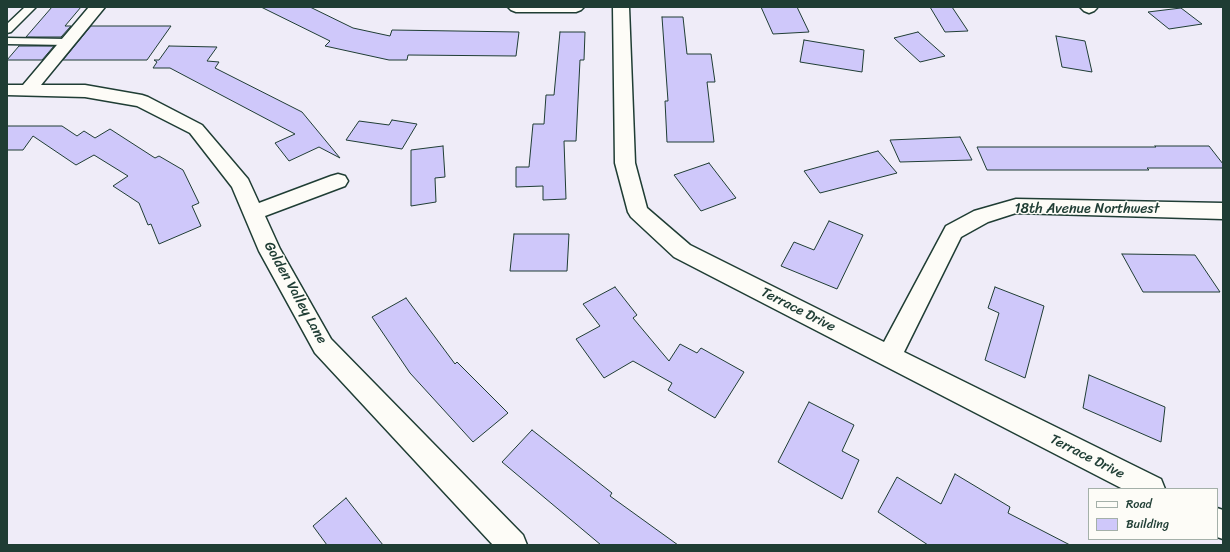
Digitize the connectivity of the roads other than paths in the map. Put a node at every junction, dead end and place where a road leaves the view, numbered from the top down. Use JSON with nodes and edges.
{"nodes":[{"id":1,"x":30,"y":7,"type":"edge"},
{"id":2,"x":97,"y":7,"type":"edge"},
{"id":3,"x":516,"y":7,"type":"edge"},
{"id":4,"x":576,"y":7,"type":"edge"},
{"id":5,"x":621,"y":7,"type":"edge"},
{"id":6,"x":7,"y":14,"type":"edge"},
{"id":7,"x":21,"y":16,"type":"junction"},
{"id":8,"x":7,"y":30,"type":"edge"},
{"id":9,"x":7,"y":40,"type":"edge"},
{"id":10,"x":68,"y":42,"type":"junction"},
{"id":11,"x":7,"y":90,"type":"edge"},
{"id":12,"x":28,"y":90,"type":"junction"},
{"id":13,"x":338,"y":181,"type":"dead end"},
{"id":14,"x":1223,"y":211,"type":"edge"},
{"id":15,"x":253,"y":213,"type":"junction"},
{"id":16,"x":889,"y":357,"type":"junction"},
{"id":17,"x":1149,"y":488,"type":"edge"},
{"id":18,"x":513,"y":545,"type":"edge"}],
"edges":[{"from":1,"to":7,"type":"lane"},
{"from":2,"to":10,"type":"street"},
{"from":3,"to":4,"type":"street"},
{"from":5,"to":16,"type":"street","name":"Terrace Drive"},
{"from":6,"to":7,"type":"lane"},
{"from":7,"to":8,"type":"lane"},
{"from":9,"to":10,"type":"lane"},
{"from":10,"to":12,"type":"street"},
{"from":11,"to":12,"type":"street","name":"Golden Valley Lane"},
{"from":12,"to":15,"type":"street","name":"Golden Valley Lane"},
{"from":13,"to":15,"type":"street"},
{"from":14,"to":16,"type":"street","name":"18th Avenue Northwest"},
{"from":15,"to":18,"type":"street","name":"Golden Valley Lane"},
{"from":16,"to":17,"type":"street","name":"Terrace Drive"}]}
